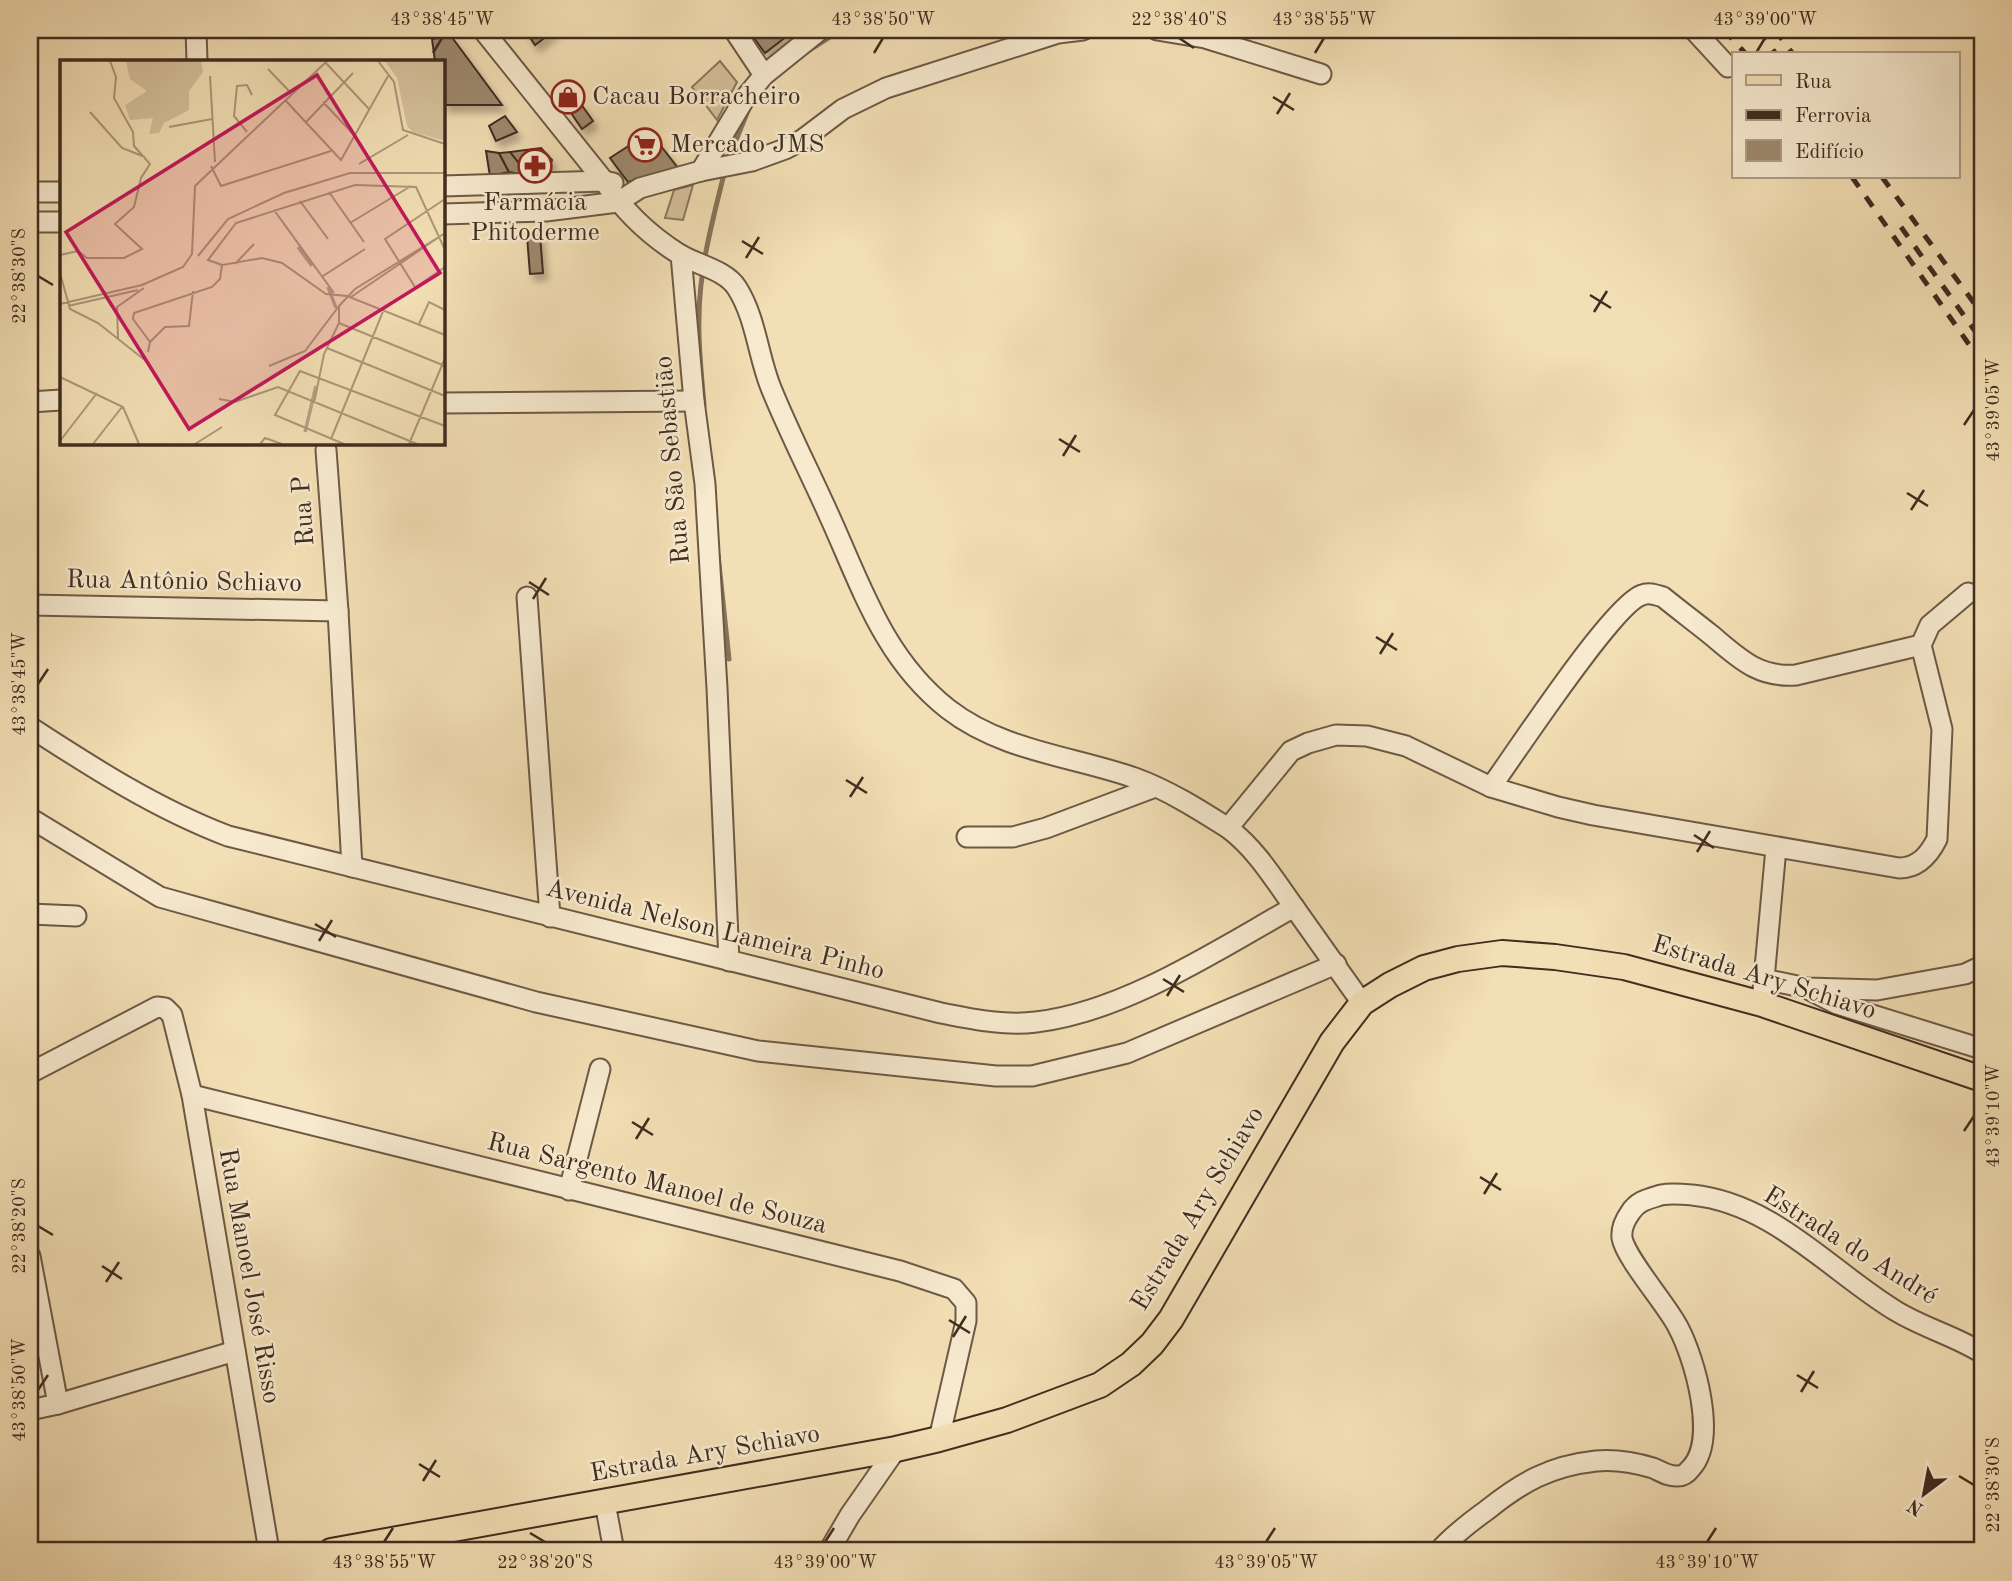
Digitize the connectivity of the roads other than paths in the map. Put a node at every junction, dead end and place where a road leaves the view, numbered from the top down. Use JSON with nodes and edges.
{"nodes":[{"id":1,"x":196,"y":30,"type":"edge"},
{"id":2,"x":483,"y":30,"type":"edge"},
{"id":3,"x":734,"y":30,"type":"edge"},
{"id":4,"x":820,"y":30,"type":"edge"},
{"id":5,"x":1083,"y":30,"type":"edge"},
{"id":6,"x":1157,"y":30,"type":"edge"},
{"id":7,"x":1694,"y":30,"type":"edge"},
{"id":8,"x":197,"y":60,"type":"edge"},
{"id":9,"x":1728,"y":66,"type":"dead end"},
{"id":10,"x":1321,"y":74,"type":"dead end"},
{"id":11,"x":764,"y":75,"type":"junction"},
{"id":12,"x":710,"y":170,"type":"junction"},
{"id":13,"x":604,"y":181,"type":"junction"},
{"id":14,"x":444,"y":186,"type":"edge"},
{"id":15,"x":640,"y":188,"type":"junction"},
{"id":16,"x":30,"y":192,"type":"edge"},
{"id":17,"x":60,"y":192,"type":"edge"},
{"id":18,"x":618,"y":202,"type":"junction"},
{"id":19,"x":444,"y":214,"type":"edge"},
{"id":20,"x":30,"y":222,"type":"edge"},
{"id":21,"x":60,"y":222,"type":"edge"},
{"id":22,"x":688,"y":259,"type":"junction"},
{"id":23,"x":60,"y":400,"type":"edge"},
{"id":24,"x":694,"y":401,"type":"junction"},
{"id":25,"x":30,"y":402,"type":"edge"},
{"id":26,"x":444,"y":403,"type":"edge"},
{"id":27,"x":326,"y":450,"type":"dead end"},
{"id":28,"x":1968,"y":593,"type":"dead end"},
{"id":29,"x":527,"y":597,"type":"dead end"},
{"id":30,"x":30,"y":605,"type":"edge"},
{"id":31,"x":338,"y":611,"type":"junction"},
{"id":32,"x":1921,"y":645,"type":"junction"},
{"id":33,"x":30,"y":726,"type":"edge"},
{"id":34,"x":1156,"y":787,"type":"junction"},
{"id":35,"x":1491,"y":787,"type":"junction"},
{"id":36,"x":30,"y":818,"type":"edge"},
{"id":37,"x":1228,"y":828,"type":"junction"},
{"id":38,"x":968,"y":837,"type":"dead end"},
{"id":39,"x":1776,"y":848,"type":"junction"},
{"id":40,"x":352,"y":867,"type":"junction"},
{"id":41,"x":1294,"y":907,"type":"junction"},
{"id":42,"x":30,"y":914,"type":"edge"},
{"id":43,"x":76,"y":916,"type":"dead end"},
{"id":44,"x":550,"y":917,"type":"junction"},
{"id":45,"x":729,"y":961,"type":"junction"},
{"id":46,"x":1336,"y":964,"type":"junction"},
{"id":47,"x":1982,"y":966,"type":"edge"},
{"id":48,"x":1807,"y":988,"type":"junction"},
{"id":49,"x":1763,"y":991,"type":"junction"},
{"id":50,"x":1362,"y":1003,"type":"junction"},
{"id":51,"x":1982,"y":1049,"type":"edge"},
{"id":52,"x":600,"y":1069,"type":"dead end"},
{"id":53,"x":30,"y":1073,"type":"edge"},
{"id":54,"x":1982,"y":1079,"type":"edge"},
{"id":55,"x":192,"y":1095,"type":"junction"},
{"id":56,"x":569,"y":1190,"type":"junction"},
{"id":57,"x":30,"y":1256,"type":"edge"},
{"id":58,"x":235,"y":1351,"type":"junction"},
{"id":59,"x":1982,"y":1353,"type":"edge"},
{"id":60,"x":58,"y":1404,"type":"junction"},
{"id":61,"x":30,"y":1410,"type":"edge"},
{"id":62,"x":939,"y":1439,"type":"junction"},
{"id":63,"x":896,"y":1449,"type":"junction"},
{"id":64,"x":605,"y":1503,"type":"junction"},
{"id":65,"x":269,"y":1551,"type":"edge"},
{"id":66,"x":331,"y":1551,"type":"edge"},
{"id":67,"x":614,"y":1551,"type":"edge"},
{"id":68,"x":829,"y":1551,"type":"edge"},
{"id":69,"x":1439,"y":1551,"type":"edge"}],
"edges":[{"from":1,"to":8,"type":"street"},
{"from":2,"to":13,"type":"street"},
{"from":3,"to":11,"type":"street"},
{"from":4,"to":11,"type":"street"},
{"from":5,"to":12,"type":"street"},
{"from":6,"to":10,"type":"street"},
{"from":7,"to":9,"type":"street"},
{"from":11,"to":12,"type":"street"},
{"from":12,"to":15,"type":"street"},
{"from":13,"to":14,"type":"street"},
{"from":13,"to":15,"type":"street"},
{"from":13,"to":18,"type":"street"},
{"from":15,"to":18,"type":"street"},
{"from":16,"to":17,"type":"street"},
{"from":18,"to":19,"type":"street"},
{"from":18,"to":22,"type":"street"},
{"from":20,"to":21,"type":"street"},
{"from":22,"to":24,"type":"street","name":"Rua São Sebastião"},
{"from":22,"to":34,"type":"street"},
{"from":23,"to":25,"type":"street"},
{"from":24,"to":26,"type":"street"},
{"from":24,"to":45,"type":"street","name":"Rua São Sebastião"},
{"from":27,"to":31,"type":"street","name":"Rua P"},
{"from":28,"to":32,"type":"street"},
{"from":29,"to":44,"type":"street"},
{"from":30,"to":31,"type":"street","name":"Rua Antônio Schiavo"},
{"from":31,"to":40,"type":"street","name":"Rua P"},
{"from":32,"to":35,"type":"street"},
{"from":32,"to":39,"type":"street"},
{"from":33,"to":40,"type":"street","name":"Avenida Nelson Lameira Pinho"},
{"from":34,"to":37,"type":"street"},
{"from":34,"to":38,"type":"street"},
{"from":35,"to":37,"type":"street"},
{"from":35,"to":39,"type":"street"},
{"from":36,"to":46,"type":"street"},
{"from":37,"to":41,"type":"street"},
{"from":39,"to":49,"type":"street"},
{"from":40,"to":44,"type":"street","name":"Avenida Nelson Lameira Pinho"},
{"from":41,"to":45,"type":"street","name":"Avenida Nelson Lameira Pinho"},
{"from":41,"to":46,"type":"street"},
{"from":42,"to":43,"type":"street"},
{"from":44,"to":45,"type":"street","name":"Avenida Nelson Lameira Pinho"},
{"from":46,"to":50,"type":"street"},
{"from":47,"to":48,"type":"street"},
{"from":48,"to":49,"type":"street"},
{"from":48,"to":51,"type":"street"},
{"from":49,"to":50,"type":"main road","name":"Estrada Ary Schiavo"},
{"from":49,"to":54,"type":"main road","name":"Estrada Ary Schiavo"},
{"from":50,"to":62,"type":"main road","name":"Estrada Ary Schiavo"},
{"from":52,"to":56,"type":"street"},
{"from":53,"to":55,"type":"street","name":"Rua Manoel José Risso"},
{"from":55,"to":56,"type":"street","name":"Rua Sargento Manoel de Souza"},
{"from":55,"to":58,"type":"street","name":"Rua Manoel José Risso"},
{"from":56,"to":62,"type":"street","name":"Rua Sargento Manoel de Souza"},
{"from":57,"to":60,"type":"street"},
{"from":58,"to":60,"type":"street"},
{"from":58,"to":65,"type":"street","name":"Rua Manoel José Risso"},
{"from":59,"to":69,"type":"street","name":"Estrada do André"},
{"from":60,"to":61,"type":"street"},
{"from":62,"to":63,"type":"main road","name":"Estrada Ary Schiavo"},
{"from":63,"to":64,"type":"main road","name":"Estrada Ary Schiavo"},
{"from":63,"to":68,"type":"street"},
{"from":64,"to":66,"type":"main road","name":"Estrada Ary Schiavo"},
{"from":64,"to":67,"type":"street"}]}
